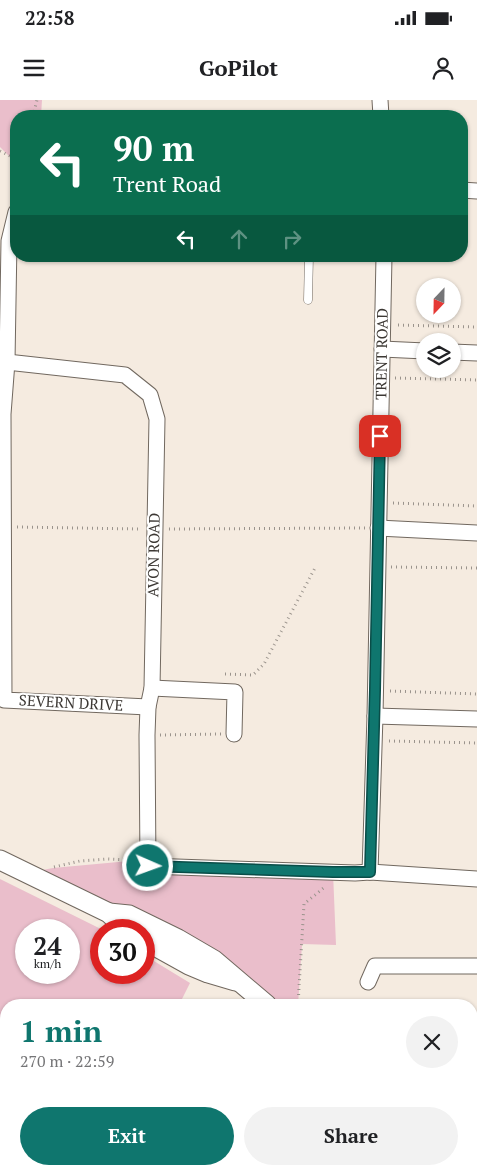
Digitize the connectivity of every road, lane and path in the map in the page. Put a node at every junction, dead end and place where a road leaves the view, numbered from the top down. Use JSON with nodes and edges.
{"nodes":[{"id":1,"x":10,"y":237,"type":"edge"},
{"id":2,"x":309,"y":262,"type":"edge"},
{"id":3,"x":384,"y":262,"type":"edge"},
{"id":4,"x":308,"y":300,"type":"dead end"},
{"id":5,"x":382,"y":325,"type":"junction"},
{"id":6,"x":477,"y":327,"type":"edge"},
{"id":7,"x":382,"y":350,"type":"junction"},
{"id":8,"x":416,"y":351,"type":"edge"},
{"id":9,"x":461,"y":352,"type":"edge"},
{"id":10,"x":477,"y":352,"type":"edge"},
{"id":11,"x":8,"y":362,"type":"junction"},
{"id":12,"x":382,"y":378,"type":"junction"},
{"id":13,"x":477,"y":380,"type":"edge"},
{"id":14,"x":2,"y":414,"type":"edge"},
{"id":15,"x":379,"y":502,"type":"junction"},
{"id":16,"x":477,"y":506,"type":"edge"},
{"id":17,"x":3,"y":527,"type":"junction"},
{"id":18,"x":378,"y":528,"type":"junction"},
{"id":19,"x":154,"y":529,"type":"junction"},
{"id":20,"x":477,"y":533,"type":"edge"},
{"id":21,"x":316,"y":566,"type":"dead end"},
{"id":22,"x":378,"y":567,"type":"junction"},
{"id":23,"x":477,"y":568,"type":"edge"},
{"id":24,"x":224,"y":674,"type":"dead end"},
{"id":25,"x":152,"y":688,"type":"junction"},
{"id":26,"x":375,"y":690,"type":"junction"},
{"id":27,"x":477,"y":694,"type":"edge"},
{"id":28,"x":148,"y":706,"type":"junction"},
{"id":29,"x":375,"y":716,"type":"junction"},
{"id":30,"x":477,"y":719,"type":"edge"},
{"id":31,"x":234,"y":734,"type":"joint"},
{"id":32,"x":147,"y":735,"type":"junction"},
{"id":33,"x":374,"y":741,"type":"junction"},
{"id":34,"x":477,"y":743,"type":"edge"},
{"id":35,"x":0,"y":860,"type":"edge"},
{"id":36,"x":148,"y":863,"type":"junction"},
{"id":37,"x":54,"y":867,"type":"dead end"},
{"id":38,"x":344,"y":872,"type":"junction"},
{"id":39,"x":370,"y":872,"type":"junction"},
{"id":40,"x":477,"y":880,"type":"edge"},
{"id":41,"x":109,"y":913,"type":"junction"},
{"id":42,"x":115,"y":919,"type":"edge"},
{"id":43,"x":155,"y":946,"type":"edge"},
{"id":44,"x":477,"y":966,"type":"edge"},
{"id":45,"x":239,"y":982,"type":"junction"},
{"id":46,"x":368,"y":982,"type":"dead end"},
{"id":47,"x":260,"y":999,"type":"edge"},
{"id":48,"x":298,"y":999,"type":"edge"}],
"edges":[{"from":1,"to":11,"type":"street","name":"SEVERN DRIVE"},
{"from":2,"to":4,"type":"lane"},
{"from":3,"to":5,"type":"street","name":"TRENT ROAD"},
{"from":5,"to":6,"type":"path"},
{"from":5,"to":7,"type":"street","name":"TRENT ROAD"},
{"from":7,"to":8,"type":"street"},
{"from":7,"to":12,"type":"street","name":"TRENT ROAD"},
{"from":9,"to":10,"type":"street"},
{"from":11,"to":14,"type":"street","name":"SEVERN DRIVE"},
{"from":11,"to":19,"type":"street","name":"AVON ROAD"},
{"from":12,"to":13,"type":"path"},
{"from":12,"to":15,"type":"street","name":"TRENT ROAD"},
{"from":14,"to":17,"type":"street","name":"SEVERN DRIVE"},
{"from":15,"to":16,"type":"path"},
{"from":15,"to":18,"type":"street","name":"TRENT ROAD"},
{"from":17,"to":19,"type":"path"},
{"from":17,"to":28,"type":"street","name":"SEVERN DRIVE"},
{"from":18,"to":19,"type":"path"},
{"from":18,"to":20,"type":"street"},
{"from":18,"to":22,"type":"street","name":"TRENT ROAD"},
{"from":19,"to":25,"type":"street","name":"AVON ROAD"},
{"from":21,"to":24,"type":"path"},
{"from":22,"to":23,"type":"path"},
{"from":22,"to":26,"type":"street","name":"TRENT ROAD"},
{"from":25,"to":28,"type":"street","name":"AVON ROAD"},
{"from":25,"to":31,"type":"street"},
{"from":26,"to":27,"type":"path"},
{"from":26,"to":29,"type":"street","name":"TRENT ROAD"},
{"from":28,"to":32,"type":"street","name":"AVON ROAD"},
{"from":29,"to":30,"type":"street"},
{"from":29,"to":33,"type":"street","name":"TRENT ROAD"},
{"from":31,"to":32,"type":"path"},
{"from":32,"to":36,"type":"street","name":"AVON ROAD"},
{"from":33,"to":34,"type":"path"},
{"from":33,"to":39,"type":"street","name":"TRENT ROAD"},
{"from":35,"to":41,"type":"street"},
{"from":36,"to":37,"type":"path"},
{"from":36,"to":38,"type":"street"},
{"from":38,"to":39,"type":"street"},
{"from":38,"to":48,"type":"path"},
{"from":39,"to":40,"type":"street"},
{"from":41,"to":42,"type":"street"},
{"from":41,"to":45,"type":"street"},
{"from":43,"to":45,"type":"street"},
{"from":44,"to":46,"type":"street"},
{"from":45,"to":47,"type":"street"}]}
